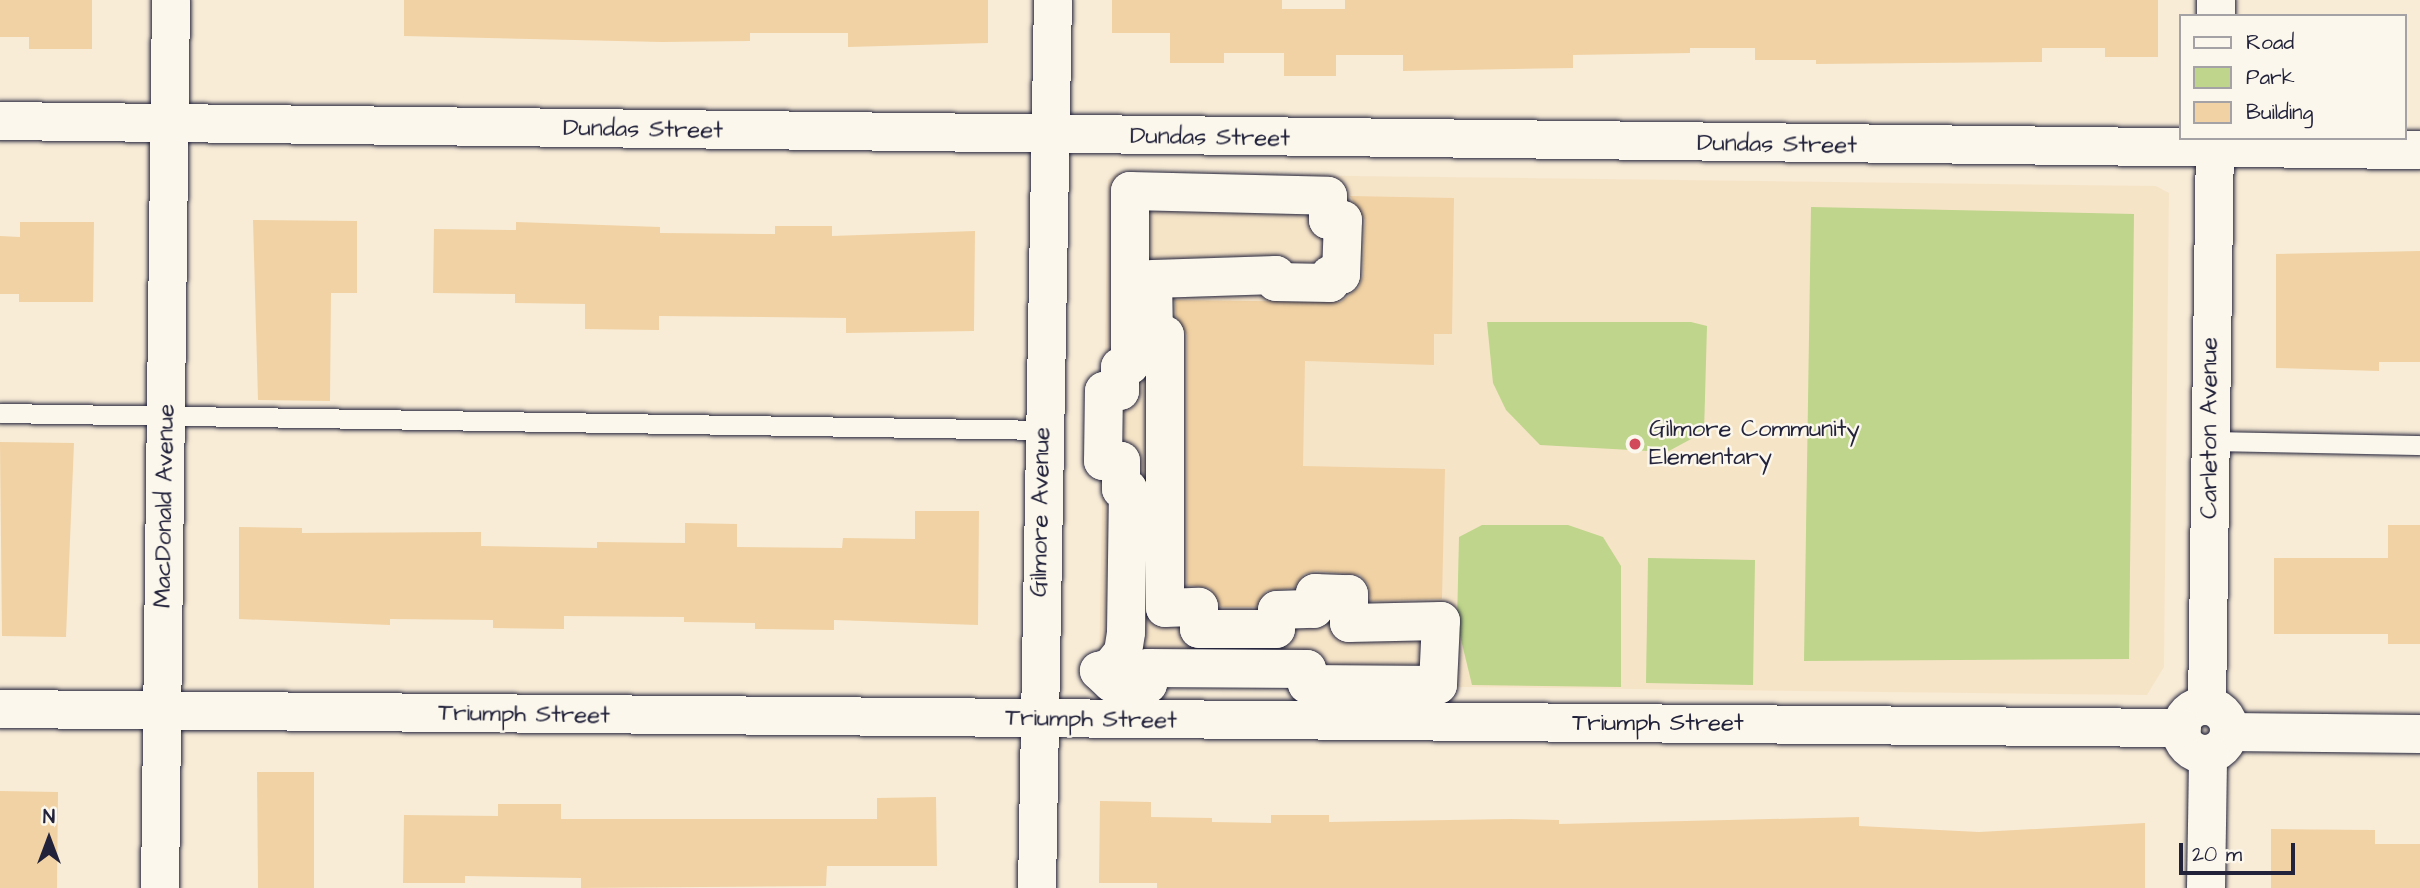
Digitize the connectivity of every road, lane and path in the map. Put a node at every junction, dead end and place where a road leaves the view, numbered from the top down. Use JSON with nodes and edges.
{"nodes":[{"id":1,"x":171,"y":0,"type":"edge"},
{"id":2,"x":1053,"y":0,"type":"edge"},
{"id":3,"x":0,"y":121,"type":"edge"},
{"id":4,"x":169,"y":124,"type":"junction"},
{"id":5,"x":1049,"y":135,"type":"junction"},
{"id":6,"x":2215,"y":144,"type":"edge"},
{"id":7,"x":2420,"y":150,"type":"edge"},
{"id":8,"x":0,"y":413,"type":"edge"},
{"id":9,"x":166,"y":415,"type":"junction"},
{"id":10,"x":1042,"y":430,"type":"junction"},
{"id":11,"x":2209,"y":441,"type":"junction"},
{"id":12,"x":2420,"y":445,"type":"edge"},
{"id":13,"x":1441,"y":621,"type":"joint"},
{"id":14,"x":0,"y":709,"type":"edge"},
{"id":15,"x":163,"y":711,"type":"junction"},
{"id":16,"x":1037,"y":719,"type":"junction"},
{"id":17,"x":2206,"y":730,"type":"junction"},
{"id":18,"x":2420,"y":734,"type":"edge"},
{"id":19,"x":160,"y":888,"type":"edge"},
{"id":20,"x":1037,"y":888,"type":"edge"},
{"id":21,"x":2206,"y":888,"type":"edge"}],
"edges":[{"from":1,"to":4,"type":"street","name":"MacDonald Avenue"},
{"from":2,"to":5,"type":"street","name":"Gilmore Avenue"},
{"from":3,"to":4,"type":"street","name":"Dundas Street"},
{"from":4,"to":5,"type":"street","name":"Dundas Street"},
{"from":4,"to":9,"type":"street","name":"MacDonald Avenue"},
{"from":5,"to":6,"type":"street","name":"Dundas Street"},
{"from":5,"to":10,"type":"street","name":"Gilmore Avenue"},
{"from":6,"to":7,"type":"street","name":"Dundas Street"},
{"from":6,"to":11,"type":"street","name":"Carleton Avenue"},
{"from":8,"to":9,"type":"lane"},
{"from":9,"to":10,"type":"lane"},
{"from":9,"to":15,"type":"street","name":"MacDonald Avenue"},
{"from":10,"to":16,"type":"street","name":"Gilmore Avenue"},
{"from":11,"to":12,"type":"lane"},
{"from":11,"to":17,"type":"street","name":"Carleton Avenue"},
{"from":13,"to":13,"type":"street"},
{"from":14,"to":15,"type":"street","name":"Triumph Street"},
{"from":15,"to":16,"type":"street","name":"Triumph Street"},
{"from":15,"to":19,"type":"street","name":"MacDonald Avenue"},
{"from":16,"to":17,"type":"street","name":"Triumph Street"},
{"from":16,"to":20,"type":"street","name":"Gilmore Avenue"},
{"from":17,"to":18,"type":"street","name":"Triumph Street"},
{"from":17,"to":21,"type":"street","name":"Carleton Avenue"}]}
